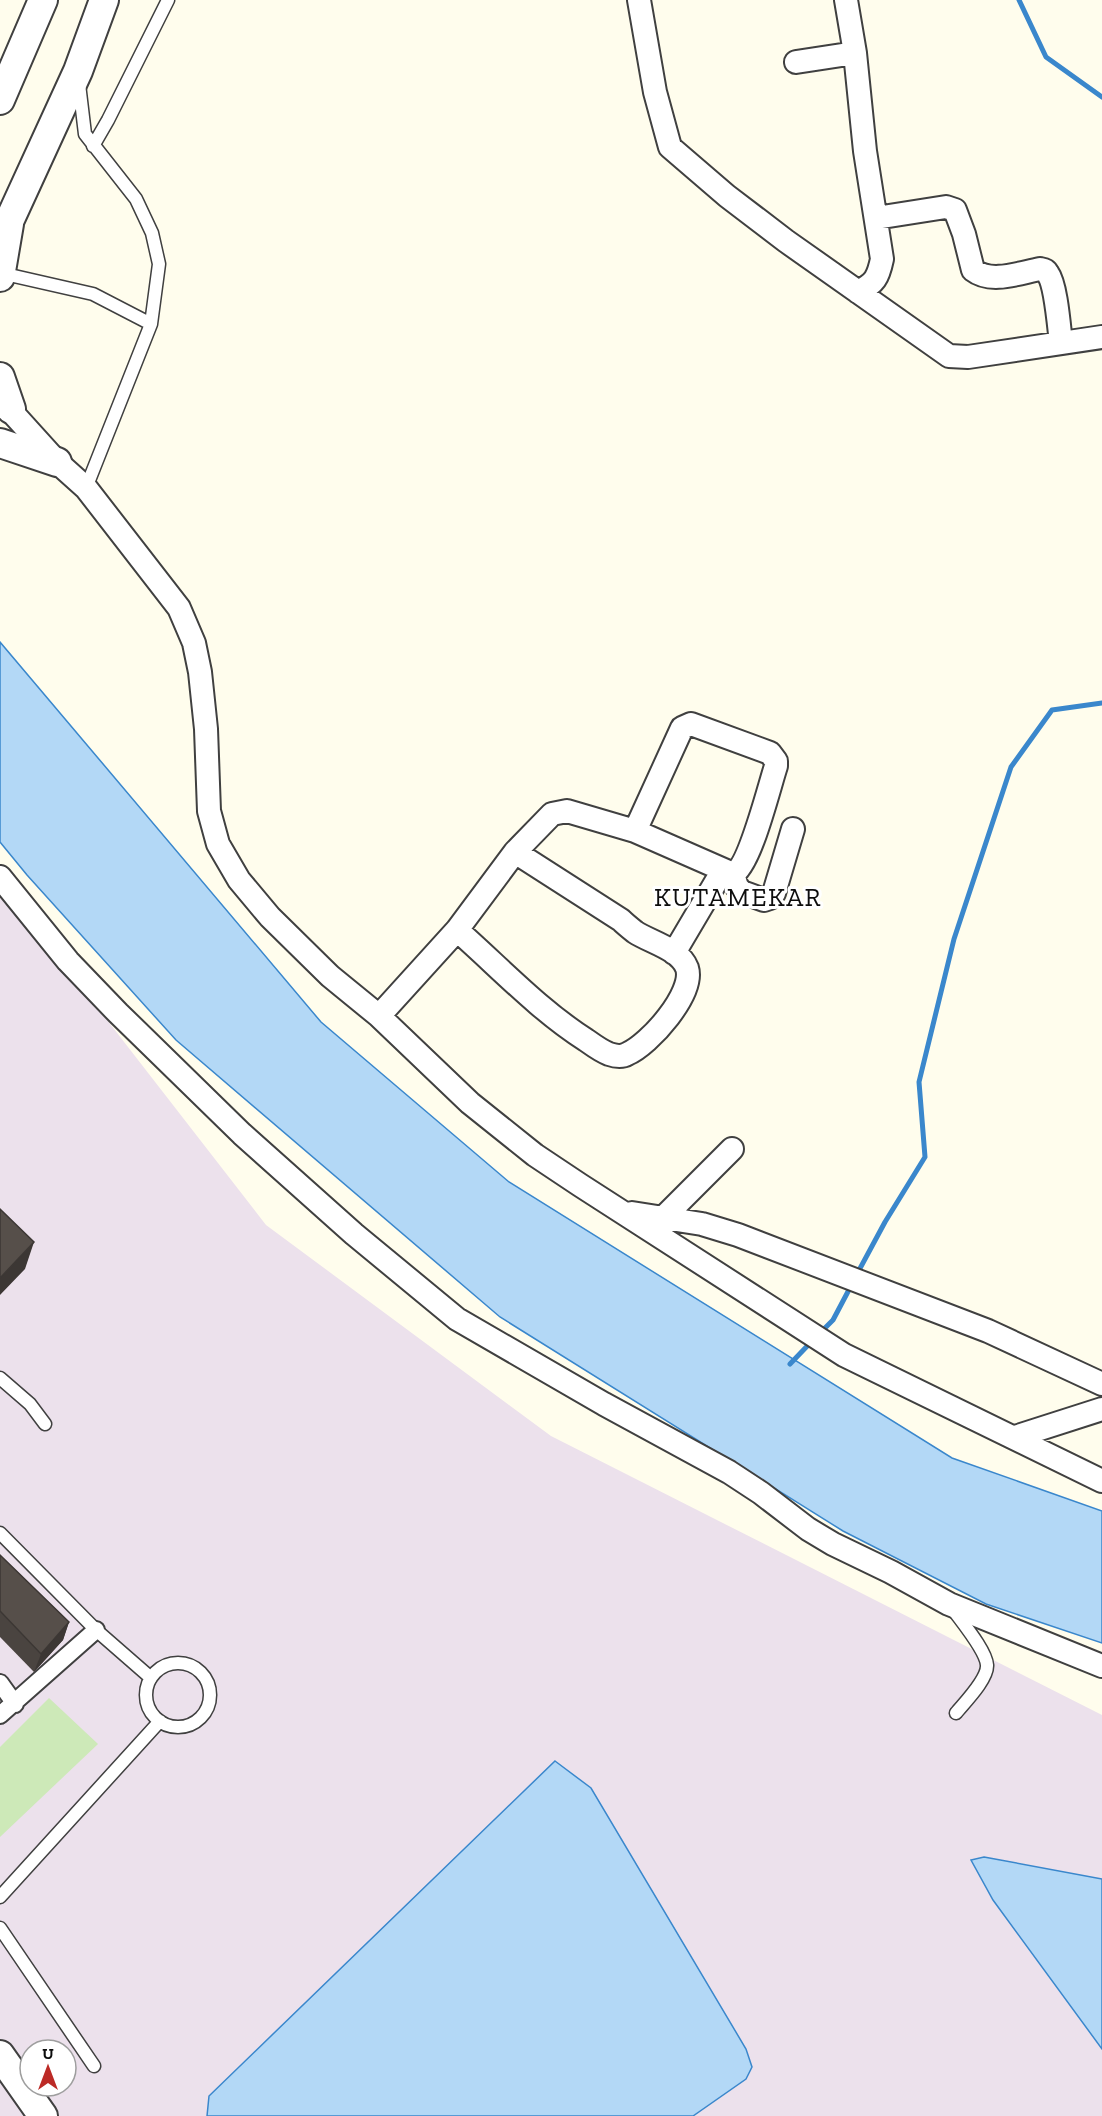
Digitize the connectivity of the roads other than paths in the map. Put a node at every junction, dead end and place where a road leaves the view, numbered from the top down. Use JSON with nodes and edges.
{"nodes":[{"id":1,"x":43,"y":0,"type":"edge"},
{"id":2,"x":104,"y":0,"type":"edge"},
{"id":3,"x":168,"y":0,"type":"edge"},
{"id":4,"x":639,"y":0,"type":"edge"},
{"id":5,"x":846,"y":0,"type":"edge"},
{"id":6,"x":855,"y":53,"type":"junction"},
{"id":7,"x":796,"y":62,"type":"dead end"},
{"id":8,"x":78,"y":71,"type":"junction"},
{"id":9,"x":0,"y":100,"type":"edge"},
{"id":10,"x":93,"y":146,"type":"junction"},
{"id":11,"x":876,"y":218,"type":"junction"},
{"id":12,"x":5,"y":228,"type":"edge"},
{"id":13,"x":0,"y":275,"type":"edge"},
{"id":14,"x":858,"y":292,"type":"junction"},
{"id":15,"x":151,"y":324,"type":"junction"},
{"id":16,"x":1102,"y":337,"type":"edge"},
{"id":17,"x":1061,"y":343,"type":"junction"},
{"id":18,"x":0,"y":377,"type":"edge"},
{"id":19,"x":5,"y":404,"type":"edge"},
{"id":20,"x":0,"y":443,"type":"edge"},
{"id":21,"x":57,"y":462,"type":"junction"},
{"id":22,"x":86,"y":488,"type":"junction"},
{"id":23,"x":793,"y":829,"type":"dead end"},
{"id":24,"x":635,"y":831,"type":"junction"},
{"id":25,"x":515,"y":852,"type":"junction"},
{"id":26,"x":728,"y":872,"type":"junction"},
{"id":27,"x":0,"y":877,"type":"edge"},
{"id":28,"x":457,"y":930,"type":"junction"},
{"id":29,"x":674,"y":953,"type":"junction"},
{"id":30,"x":379,"y":1016,"type":"junction"},
{"id":31,"x":732,"y":1149,"type":"dead end"},
{"id":32,"x":622,"y":1212,"type":"junction"},
{"id":33,"x":663,"y":1218,"type":"junction"},
{"id":34,"x":0,"y":1378,"type":"edge"},
{"id":35,"x":1102,"y":1383,"type":"edge"},
{"id":36,"x":1102,"y":1409,"type":"edge"},
{"id":37,"x":45,"y":1424,"type":"dead end"},
{"id":38,"x":1015,"y":1437,"type":"junction"},
{"id":39,"x":1102,"y":1481,"type":"edge"},
{"id":40,"x":0,"y":1533,"type":"edge"},
{"id":41,"x":949,"y":1604,"type":"junction"},
{"id":42,"x":96,"y":1630,"type":"junction"},
{"id":43,"x":1102,"y":1666,"type":"edge"},
{"id":44,"x":151,"y":1678,"type":"junction"},
{"id":45,"x":0,"y":1683,"type":"edge"},
{"id":46,"x":15,"y":1704,"type":"junction"},
{"id":47,"x":956,"y":1713,"type":"dead end"},
{"id":48,"x":0,"y":1716,"type":"edge"},
{"id":49,"x":160,"y":1721,"type":"junction"},
{"id":50,"x":0,"y":1897,"type":"edge"},
{"id":51,"x":0,"y":1929,"type":"edge"},
{"id":52,"x":0,"y":2055,"type":"edge"},
{"id":53,"x":94,"y":2066,"type":"dead end"},
{"id":54,"x":43,"y":2116,"type":"edge"}],
"edges":[{"from":1,"to":9,"type":"street"},
{"from":2,"to":8,"type":"street"},
{"from":3,"to":10,"type":"lane"},
{"from":4,"to":14,"type":"street"},
{"from":5,"to":6,"type":"street"},
{"from":6,"to":7,"type":"street"},
{"from":6,"to":11,"type":"street"},
{"from":8,"to":10,"type":"lane"},
{"from":8,"to":12,"type":"street"},
{"from":10,"to":15,"type":"lane"},
{"from":11,"to":14,"type":"street"},
{"from":11,"to":17,"type":"street"},
{"from":12,"to":13,"type":"street"},
{"from":13,"to":15,"type":"lane"},
{"from":14,"to":17,"type":"street"},
{"from":15,"to":22,"type":"lane"},
{"from":16,"to":17,"type":"street"},
{"from":18,"to":19,"type":"street"},
{"from":19,"to":21,"type":"street"},
{"from":20,"to":21,"type":"street"},
{"from":21,"to":22,"type":"street"},
{"from":22,"to":30,"type":"street"},
{"from":23,"to":26,"type":"street"},
{"from":24,"to":25,"type":"street"},
{"from":24,"to":26,"type":"street"},
{"from":24,"to":26,"type":"street"},
{"from":25,"to":28,"type":"street"},
{"from":25,"to":29,"type":"street"},
{"from":26,"to":29,"type":"street"},
{"from":27,"to":41,"type":"street"},
{"from":28,"to":29,"type":"street"},
{"from":28,"to":30,"type":"street"},
{"from":30,"to":32,"type":"street"},
{"from":31,"to":33,"type":"street"},
{"from":32,"to":33,"type":"street"},
{"from":32,"to":38,"type":"street"},
{"from":33,"to":35,"type":"street"},
{"from":34,"to":37,"type":"lane"},
{"from":36,"to":38,"type":"street"},
{"from":38,"to":39,"type":"street"},
{"from":40,"to":42,"type":"lane"},
{"from":41,"to":43,"type":"street"},
{"from":41,"to":47,"type":"lane"},
{"from":42,"to":44,"type":"lane"},
{"from":42,"to":46,"type":"street"},
{"from":44,"to":49,"type":"lane"},
{"from":44,"to":49,"type":"lane"},
{"from":45,"to":46,"type":"street"},
{"from":46,"to":48,"type":"street"},
{"from":49,"to":50,"type":"lane"},
{"from":51,"to":53,"type":"lane"},
{"from":52,"to":54,"type":"street"}]}
